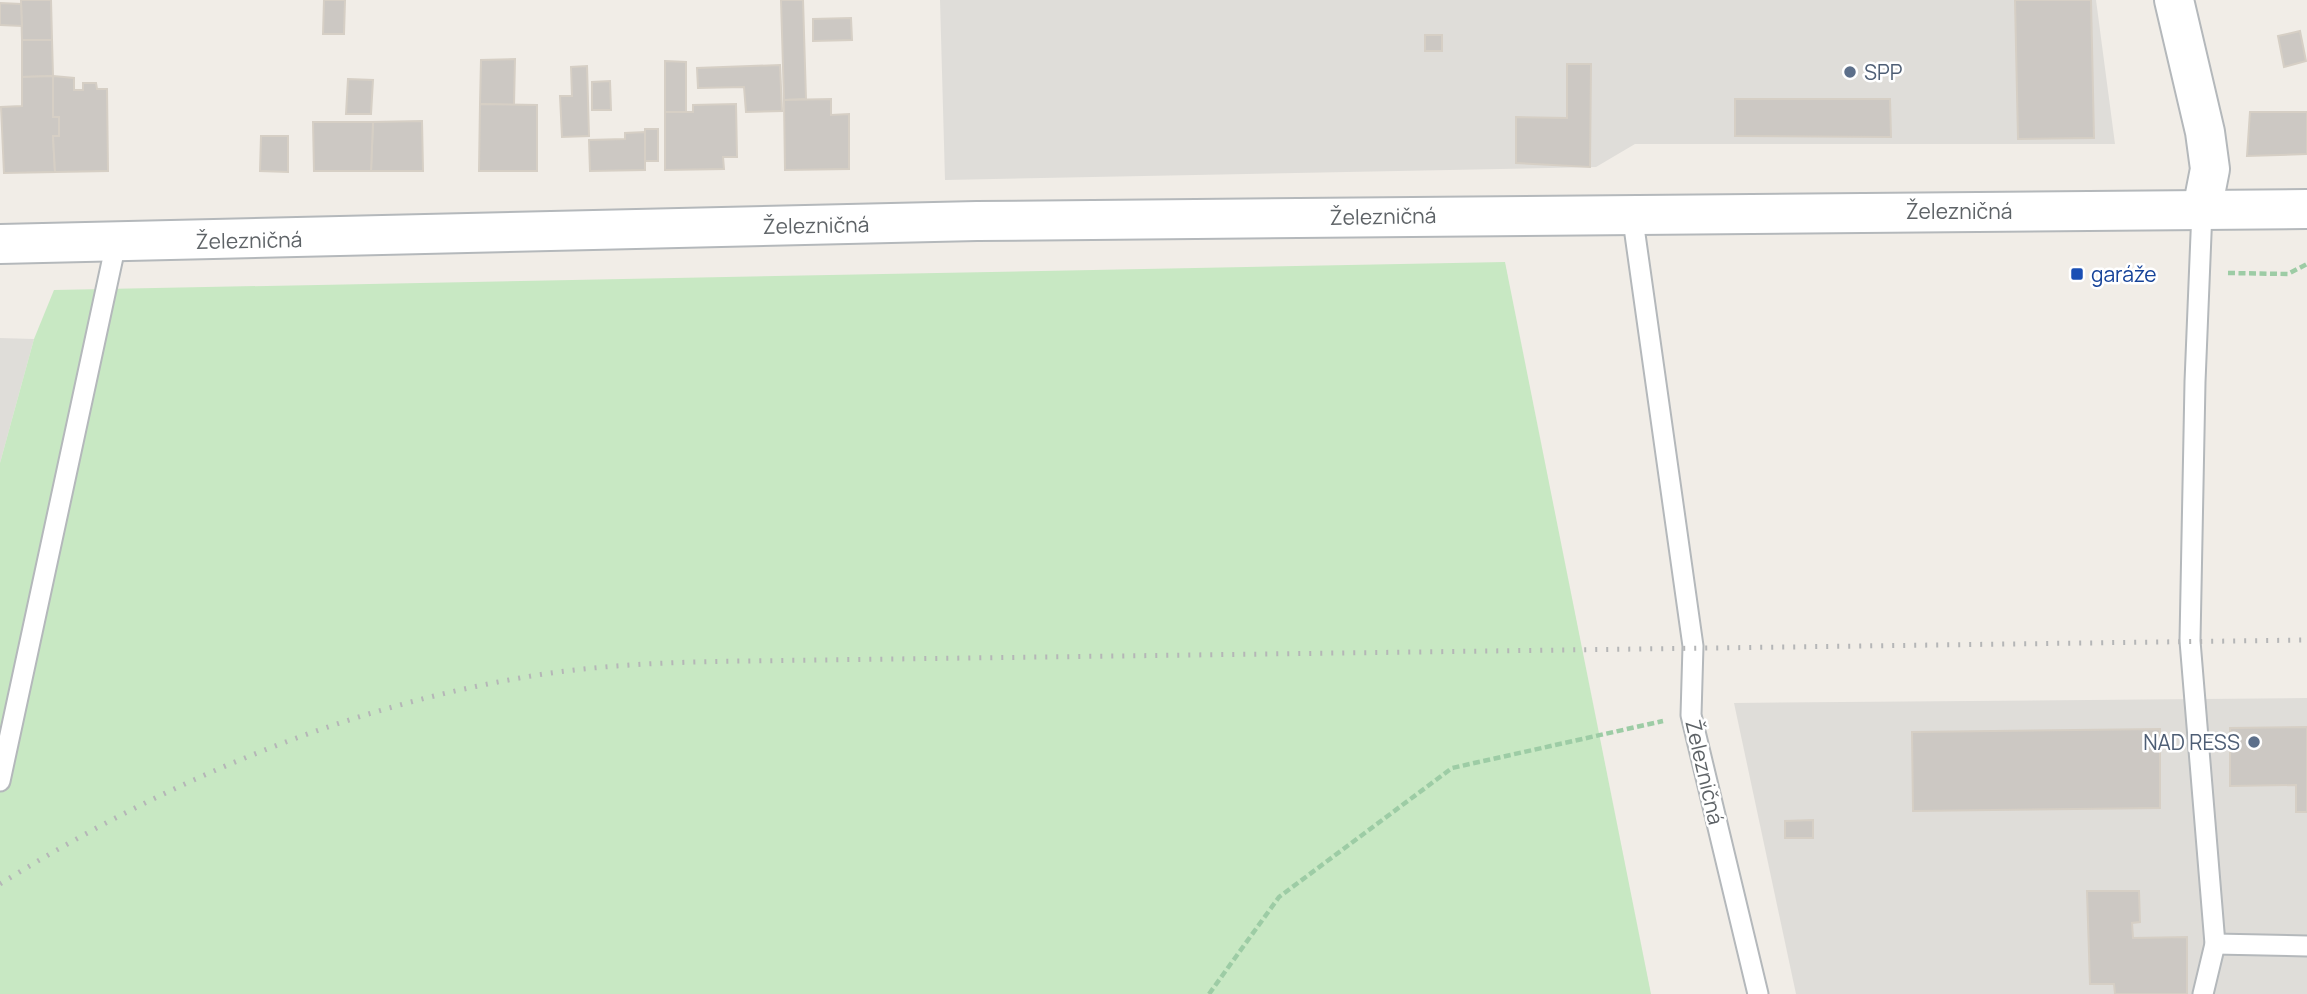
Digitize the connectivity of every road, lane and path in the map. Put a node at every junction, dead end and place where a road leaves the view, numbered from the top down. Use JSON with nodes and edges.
{"nodes":[{"id":1,"x":2174,"y":0,"type":"edge"},
{"id":2,"x":2307,"y":209,"type":"edge"},
{"id":3,"x":2202,"y":210,"type":"junction"},
{"id":4,"x":1632,"y":213,"type":"junction"},
{"id":5,"x":116,"y":243,"type":"junction"},
{"id":6,"x":0,"y":244,"type":"edge"},
{"id":7,"x":2307,"y":264,"type":"edge"},
{"id":8,"x":2199,"y":272,"type":"junction"},
{"id":9,"x":1691,"y":715,"type":"junction"},
{"id":10,"x":0,"y":781,"type":"edge"},
{"id":11,"x":2216,"y":944,"type":"junction"},
{"id":12,"x":2307,"y":946,"type":"edge"},
{"id":13,"x":1209,"y":994,"type":"edge"},
{"id":14,"x":1758,"y":994,"type":"edge"},
{"id":15,"x":2203,"y":994,"type":"edge"}],
"edges":[{"from":1,"to":3,"type":"street"},
{"from":2,"to":3,"type":"street","name":"Železničná"},
{"from":3,"to":4,"type":"street","name":"Železničná"},
{"from":3,"to":8,"type":"lane"},
{"from":4,"to":5,"type":"street","name":"Železničná"},
{"from":4,"to":9,"type":"lane","name":"Železničná"},
{"from":5,"to":6,"type":"street","name":"Železničná"},
{"from":5,"to":10,"type":"lane"},
{"from":7,"to":8,"type":"path"},
{"from":8,"to":11,"type":"lane"},
{"from":9,"to":13,"type":"path"},
{"from":9,"to":14,"type":"lane","name":"Železničná"},
{"from":11,"to":12,"type":"lane"},
{"from":11,"to":15,"type":"lane"}]}
